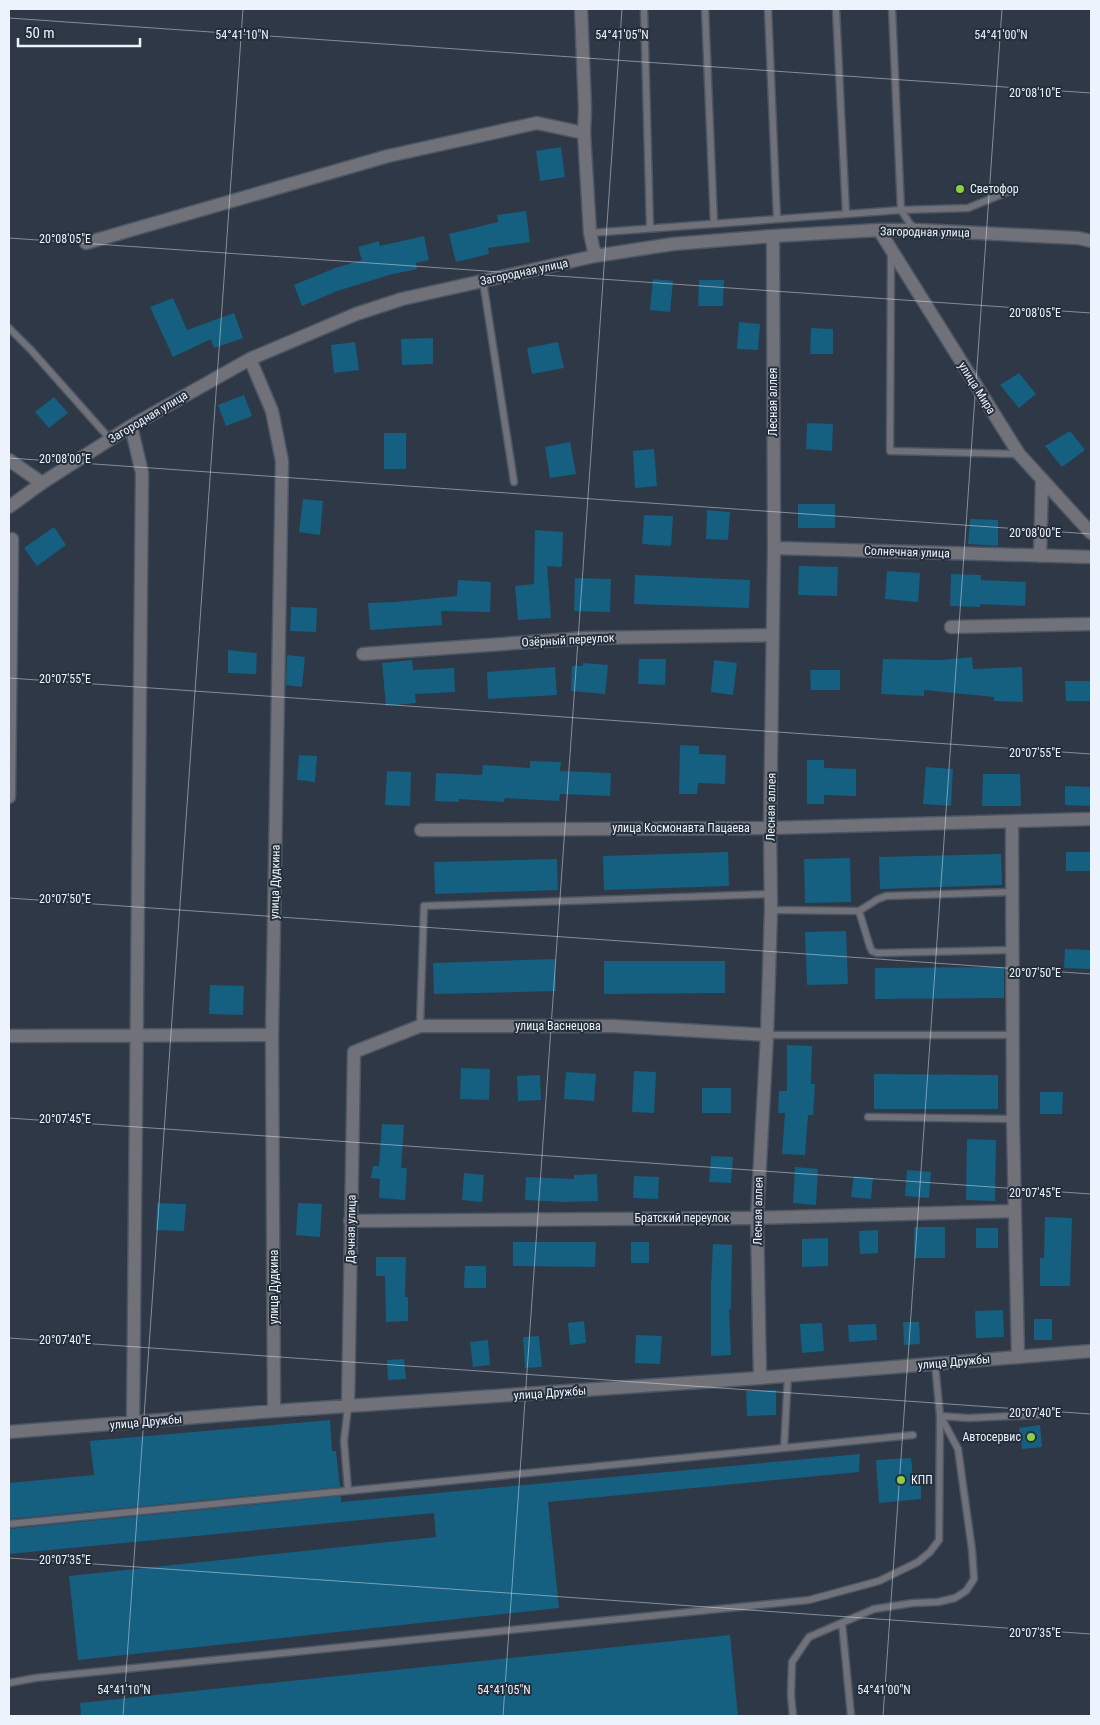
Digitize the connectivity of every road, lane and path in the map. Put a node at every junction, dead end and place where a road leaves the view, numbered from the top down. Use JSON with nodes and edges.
{"nodes":[{"id":1,"x":581,"y":9,"type":"edge"},
{"id":2,"x":644,"y":9,"type":"edge"},
{"id":3,"x":705,"y":9,"type":"edge"},
{"id":4,"x":768,"y":9,"type":"edge"},
{"id":5,"x":836,"y":9,"type":"edge"},
{"id":6,"x":892,"y":9,"type":"edge"},
{"id":7,"x":584,"y":133,"type":"junction"},
{"id":8,"x":1010,"y":192,"type":"dead end"},
{"id":9,"x":901,"y":210,"type":"junction"},
{"id":10,"x":846,"y":214,"type":"junction"},
{"id":11,"x":777,"y":219,"type":"junction"},
{"id":12,"x":714,"y":224,"type":"junction"},
{"id":13,"x":650,"y":228,"type":"junction"},
{"id":14,"x":880,"y":230,"type":"junction"},
{"id":15,"x":919,"y":230,"type":"junction"},
{"id":16,"x":590,"y":233,"type":"junction"},
{"id":17,"x":773,"y":236,"type":"junction"},
{"id":18,"x":1091,"y":242,"type":"edge"},
{"id":19,"x":86,"y":243,"type":"dead end"},
{"id":20,"x":891,"y":250,"type":"junction"},
{"id":21,"x":595,"y":256,"type":"junction"},
{"id":22,"x":483,"y":281,"type":"junction"},
{"id":23,"x":9,"y":328,"type":"edge"},
{"id":24,"x":250,"y":359,"type":"junction"},
{"id":25,"x":131,"y":426,"type":"junction"},
{"id":26,"x":110,"y":439,"type":"junction"},
{"id":27,"x":1019,"y":454,"type":"junction"},
{"id":28,"x":9,"y":460,"type":"edge"},
{"id":29,"x":1042,"y":479,"type":"junction"},
{"id":30,"x":514,"y":482,"type":"dead end"},
{"id":31,"x":42,"y":483,"type":"junction"},
{"id":32,"x":9,"y":507,"type":"edge"},
{"id":33,"x":1091,"y":533,"type":"edge"},
{"id":34,"x":12,"y":539,"type":"dead end"},
{"id":35,"x":774,"y":548,"type":"junction"},
{"id":36,"x":1040,"y":556,"type":"junction"},
{"id":37,"x":1091,"y":557,"type":"edge"},
{"id":38,"x":1091,"y":624,"type":"edge"},
{"id":39,"x":951,"y":627,"type":"dead end"},
{"id":40,"x":773,"y":635,"type":"junction"},
{"id":41,"x":363,"y":654,"type":"dead end"},
{"id":42,"x":9,"y":797,"type":"edge"},
{"id":43,"x":1091,"y":819,"type":"edge"},
{"id":44,"x":1012,"y":822,"type":"junction"},
{"id":45,"x":770,"y":828,"type":"junction"},
{"id":46,"x":421,"y":830,"type":"dead end"},
{"id":47,"x":1012,"y":892,"type":"junction"},
{"id":48,"x":770,"y":894,"type":"junction"},
{"id":49,"x":771,"y":910,"type":"junction"},
{"id":50,"x":859,"y":911,"type":"junction"},
{"id":51,"x":1012,"y":950,"type":"junction"},
{"id":52,"x":420,"y":1026,"type":"junction"},
{"id":53,"x":272,"y":1035,"type":"junction"},
{"id":54,"x":1013,"y":1035,"type":"junction"},
{"id":55,"x":9,"y":1036,"type":"edge"},
{"id":56,"x":136,"y":1036,"type":"junction"},
{"id":57,"x":766,"y":1036,"type":"junction"},
{"id":58,"x":354,"y":1052,"type":"joint"},
{"id":59,"x":868,"y":1117,"type":"dead end"},
{"id":60,"x":1013,"y":1119,"type":"junction"},
{"id":61,"x":1014,"y":1211,"type":"junction"},
{"id":62,"x":756,"y":1218,"type":"junction"},
{"id":63,"x":350,"y":1221,"type":"junction"},
{"id":64,"x":1091,"y":1351,"type":"edge"},
{"id":65,"x":1018,"y":1357,"type":"junction"},
{"id":66,"x":935,"y":1364,"type":"junction"},
{"id":67,"x":788,"y":1375,"type":"junction"},
{"id":68,"x":760,"y":1378,"type":"junction"},
{"id":69,"x":348,"y":1407,"type":"junction"},
{"id":70,"x":274,"y":1411,"type":"junction"},
{"id":71,"x":1038,"y":1415,"type":"dead end"},
{"id":72,"x":940,"y":1416,"type":"junction"},
{"id":73,"x":132,"y":1423,"type":"junction"},
{"id":74,"x":9,"y":1432,"type":"edge"},
{"id":75,"x":913,"y":1435,"type":"dead end"},
{"id":76,"x":784,"y":1448,"type":"junction"},
{"id":77,"x":348,"y":1490,"type":"junction"},
{"id":78,"x":9,"y":1524,"type":"edge"},
{"id":79,"x":842,"y":1623,"type":"junction"},
{"id":80,"x":9,"y":1683,"type":"edge"},
{"id":81,"x":793,"y":1716,"type":"edge"},
{"id":82,"x":851,"y":1716,"type":"edge"}],
"edges":[{"from":1,"to":7,"type":"street"},
{"from":2,"to":13,"type":"lane"},
{"from":3,"to":12,"type":"lane"},
{"from":4,"to":11,"type":"lane"},
{"from":5,"to":10,"type":"lane"},
{"from":6,"to":9,"type":"lane"},
{"from":7,"to":16,"type":"street"},
{"from":7,"to":19,"type":"street"},
{"from":8,"to":9,"type":"lane"},
{"from":9,"to":10,"type":"lane"},
{"from":9,"to":15,"type":"lane"},
{"from":10,"to":11,"type":"lane"},
{"from":11,"to":12,"type":"lane"},
{"from":12,"to":13,"type":"lane"},
{"from":13,"to":16,"type":"lane"},
{"from":14,"to":15,"type":"street","name":"Загородная улица"},
{"from":14,"to":17,"type":"street","name":"Загородная улица"},
{"from":14,"to":20,"type":"street","name":"улица Мира"},
{"from":15,"to":18,"type":"street","name":"Загородная улица"},
{"from":16,"to":21,"type":"street"},
{"from":17,"to":21,"type":"street","name":"Загородная улица"},
{"from":17,"to":35,"type":"street","name":"Лесная аллея"},
{"from":20,"to":27,"type":"street","name":"улица Мира"},
{"from":20,"to":27,"type":"lane"},
{"from":21,"to":22,"type":"street","name":"Загородная улица"},
{"from":22,"to":24,"type":"street","name":"Загородная улица"},
{"from":22,"to":30,"type":"lane"},
{"from":23,"to":26,"type":"lane"},
{"from":24,"to":25,"type":"street","name":"Загородная улица"},
{"from":24,"to":53,"type":"street","name":"улица Дудкина"},
{"from":25,"to":26,"type":"street","name":"Загородная улица"},
{"from":25,"to":56,"type":"street"},
{"from":26,"to":31,"type":"street","name":"Загородная улица"},
{"from":27,"to":29,"type":"street","name":"улица Мира"},
{"from":28,"to":31,"type":"street"},
{"from":29,"to":33,"type":"street","name":"улица Мира"},
{"from":29,"to":36,"type":"street"},
{"from":31,"to":32,"type":"street","name":"Загородная улица"},
{"from":34,"to":42,"type":"street"},
{"from":35,"to":36,"type":"street","name":"Солнечная улица"},
{"from":35,"to":40,"type":"street","name":"Лесная аллея"},
{"from":36,"to":37,"type":"street","name":"Солнечная улица"},
{"from":38,"to":39,"type":"street"},
{"from":40,"to":41,"type":"street","name":"Озёрный переулок"},
{"from":40,"to":45,"type":"street","name":"Лесная аллея"},
{"from":43,"to":44,"type":"street","name":"улица Космонавта Пацаева"},
{"from":44,"to":45,"type":"street","name":"улица Космонавта Пацаева"},
{"from":44,"to":47,"type":"street"},
{"from":45,"to":46,"type":"street","name":"улица Космонавта Пацаева"},
{"from":45,"to":48,"type":"street","name":"Лесная аллея"},
{"from":47,"to":50,"type":"lane"},
{"from":47,"to":51,"type":"street"},
{"from":48,"to":49,"type":"street","name":"Лесная аллея"},
{"from":48,"to":52,"type":"lane"},
{"from":49,"to":50,"type":"lane"},
{"from":49,"to":57,"type":"street","name":"Лесная аллея"},
{"from":50,"to":51,"type":"lane"},
{"from":51,"to":54,"type":"street"},
{"from":52,"to":57,"type":"street","name":"улица Васнецова"},
{"from":52,"to":58,"type":"street","name":"улица Васнецова"},
{"from":53,"to":56,"type":"street"},
{"from":53,"to":70,"type":"street","name":"улица Дудкина"},
{"from":54,"to":57,"type":"lane"},
{"from":54,"to":60,"type":"street"},
{"from":55,"to":56,"type":"street"},
{"from":56,"to":73,"type":"street"},
{"from":57,"to":62,"type":"street","name":"Лесная аллея"},
{"from":58,"to":63,"type":"street","name":"Дачная улица"},
{"from":59,"to":60,"type":"lane"},
{"from":60,"to":61,"type":"street"},
{"from":61,"to":62,"type":"street","name":"Братский переулок"},
{"from":61,"to":65,"type":"street"},
{"from":62,"to":63,"type":"street","name":"Братский переулок"},
{"from":62,"to":68,"type":"street","name":"Лесная аллея"},
{"from":63,"to":69,"type":"street","name":"Дачная улица"},
{"from":64,"to":65,"type":"street","name":"улица Дружбы"},
{"from":65,"to":66,"type":"street","name":"улица Дружбы"},
{"from":66,"to":67,"type":"street","name":"улица Дружбы"},
{"from":66,"to":72,"type":"lane"},
{"from":67,"to":68,"type":"street","name":"улица Дружбы"},
{"from":67,"to":76,"type":"lane"},
{"from":68,"to":69,"type":"street","name":"улица Дружбы"},
{"from":69,"to":70,"type":"street","name":"улица Дружбы"},
{"from":69,"to":77,"type":"lane"},
{"from":70,"to":73,"type":"street","name":"улица Дружбы"},
{"from":71,"to":72,"type":"lane"},
{"from":72,"to":79,"type":"lane"},
{"from":72,"to":80,"type":"lane"},
{"from":73,"to":74,"type":"street","name":"улица Дружбы"},
{"from":75,"to":76,"type":"lane"},
{"from":76,"to":77,"type":"lane"},
{"from":77,"to":78,"type":"lane"},
{"from":79,"to":81,"type":"lane"},
{"from":79,"to":82,"type":"lane"}]}
